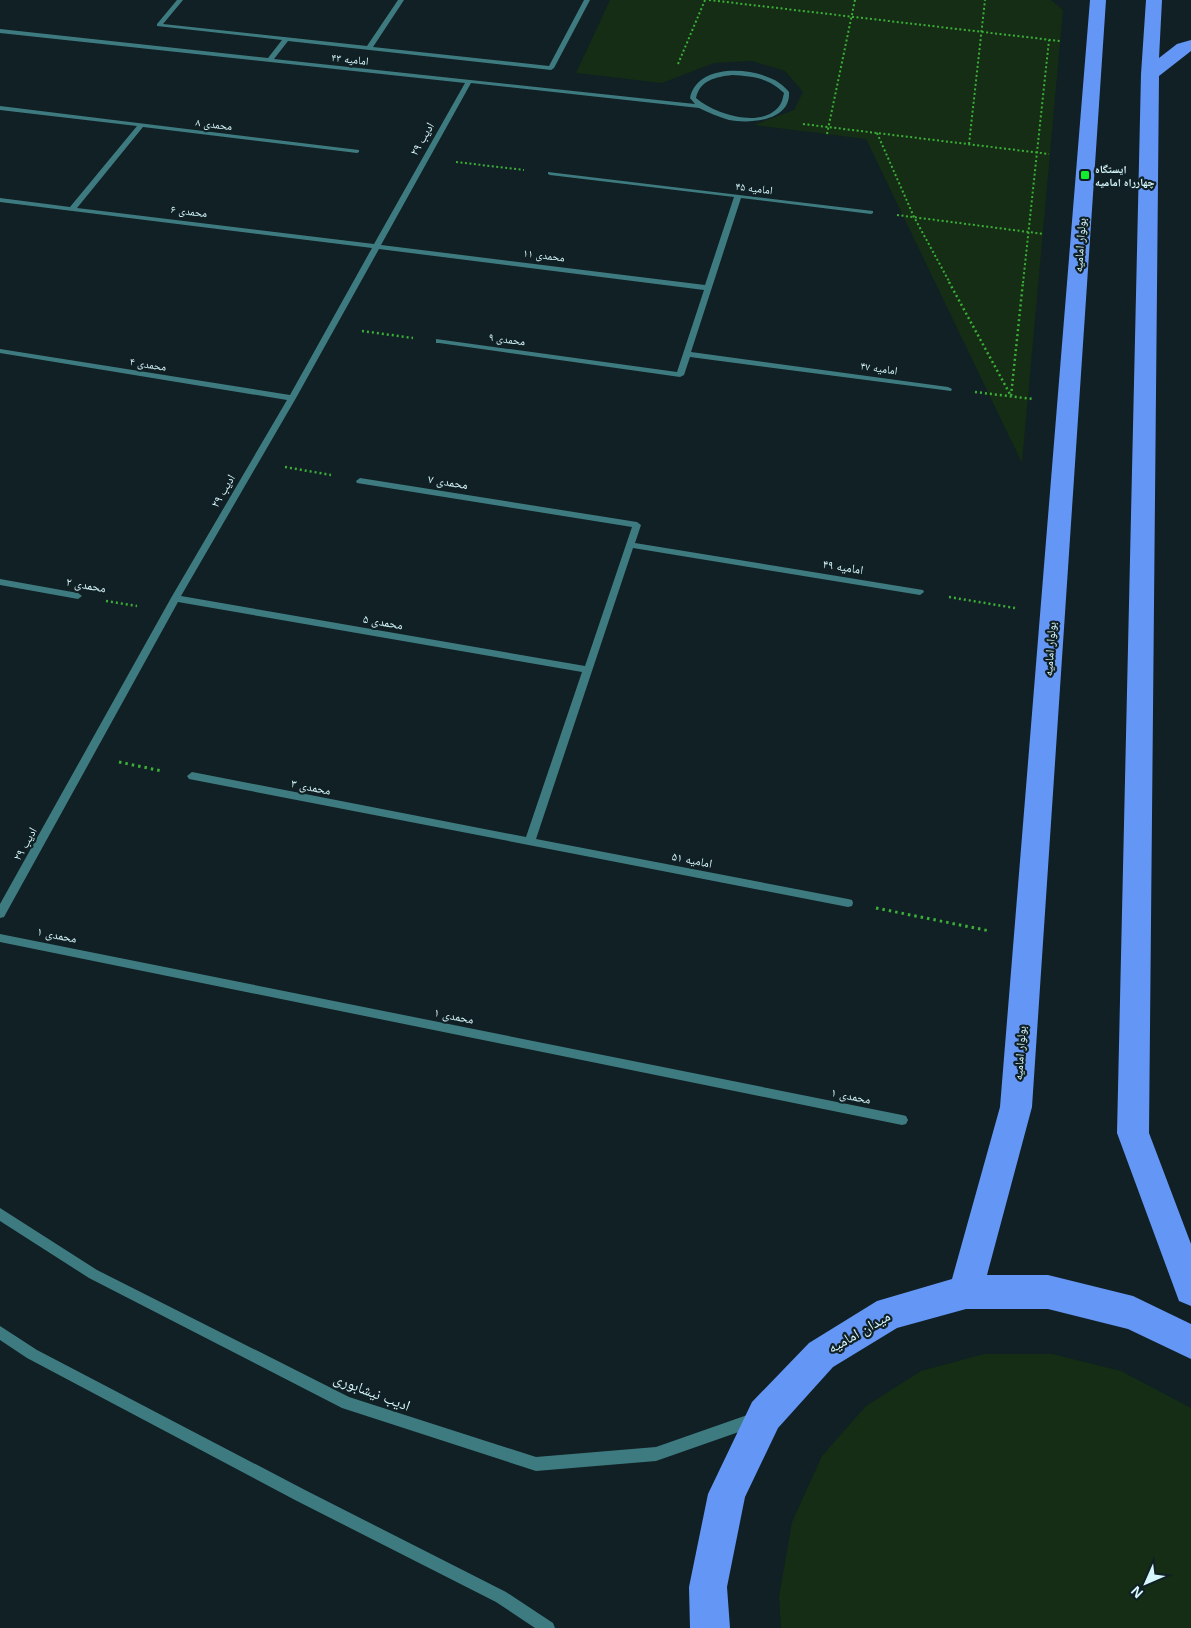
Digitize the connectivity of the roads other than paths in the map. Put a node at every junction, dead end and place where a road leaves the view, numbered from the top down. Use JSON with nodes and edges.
{"nodes":[{"id":1,"x":180,"y":0,"type":"edge"},
{"id":2,"x":402,"y":0,"type":"edge"},
{"id":3,"x":586,"y":0,"type":"edge"},
{"id":4,"x":1154,"y":0,"type":"edge"},
{"id":5,"x":1094,"y":5,"type":"edge"},
{"id":6,"x":0,"y":31,"type":"edge"},
{"id":7,"x":286,"y":39,"type":"junction"},
{"id":8,"x":1191,"y":45,"type":"edge"},
{"id":9,"x":369,"y":48,"type":"junction"},
{"id":10,"x":270,"y":60,"type":"junction"},
{"id":11,"x":1150,"y":74,"type":"junction"},
{"id":12,"x":469,"y":82,"type":"junction"},
{"id":13,"x":699,"y":106,"type":"junction"},
{"id":14,"x":0,"y":108,"type":"edge"},
{"id":15,"x":141,"y":126,"type":"junction"},
{"id":16,"x":357,"y":151,"type":"dead end"},
{"id":17,"x":550,"y":174,"type":"road end"},
{"id":18,"x":738,"y":196,"type":"junction"},
{"id":19,"x":0,"y":200,"type":"edge"},
{"id":20,"x":72,"y":208,"type":"junction"},
{"id":21,"x":871,"y":212,"type":"road end"},
{"id":22,"x":376,"y":245,"type":"junction"},
{"id":23,"x":708,"y":288,"type":"junction"},
{"id":24,"x":440,"y":341,"type":"road end"},
{"id":25,"x":0,"y":351,"type":"edge"},
{"id":26,"x":687,"y":354,"type":"junction"},
{"id":27,"x":948,"y":389,"type":"road end"},
{"id":28,"x":292,"y":398,"type":"junction"},
{"id":29,"x":360,"y":481,"type":"road end"},
{"id":30,"x":630,"y":545,"type":"junction"},
{"id":31,"x":0,"y":582,"type":"edge"},
{"id":32,"x":920,"y":592,"type":"road end"},
{"id":33,"x":78,"y":596,"type":"road end"},
{"id":34,"x":175,"y":598,"type":"junction"},
{"id":35,"x":588,"y":670,"type":"junction"},
{"id":36,"x":192,"y":776,"type":"road end"},
{"id":37,"x":530,"y":841,"type":"junction"},
{"id":38,"x":848,"y":903,"type":"road end"},
{"id":39,"x":0,"y":914,"type":"edge"},
{"id":40,"x":0,"y":938,"type":"edge"},
{"id":41,"x":902,"y":1120,"type":"dead end"},
{"id":42,"x":0,"y":1214,"type":"edge"},
{"id":43,"x":1191,"y":1289,"type":"edge"},
{"id":44,"x":966,"y":1292,"type":"junction"},
{"id":45,"x":0,"y":1332,"type":"edge"},
{"id":46,"x":1191,"y":1342,"type":"edge"},
{"id":47,"x":766,"y":1415,"type":"junction"},
{"id":48,"x":548,"y":1628,"type":"edge"},
{"id":49,"x":710,"y":1628,"type":"edge"}],
"edges":[{"from":1,"to":7,"type":"street"},
{"from":2,"to":9,"type":"street"},
{"from":3,"to":9,"type":"street"},
{"from":4,"to":11,"type":"main road"},
{"from":5,"to":44,"type":"main road","name":"بولوار امامیه"},
{"from":6,"to":10,"type":"street","name":"امامیه ۴۳"},
{"from":7,"to":9,"type":"street"},
{"from":7,"to":10,"type":"street"},
{"from":8,"to":11,"type":"main road"},
{"from":10,"to":12,"type":"street","name":"امامیه ۴۳"},
{"from":11,"to":43,"type":"main road"},
{"from":12,"to":13,"type":"street","name":"امامیه ۴۳"},
{"from":12,"to":22,"type":"street","name":"ادیب ۲۹"},
{"from":13,"to":13,"type":"street","name":"امامیه ۴۳"},
{"from":14,"to":15,"type":"street","name":"محمدی ۸"},
{"from":15,"to":16,"type":"street","name":"محمدی ۸"},
{"from":15,"to":20,"type":"street"},
{"from":17,"to":18,"type":"street","name":"امامیه ۴۵"},
{"from":18,"to":21,"type":"street","name":"امامیه ۴۵"},
{"from":18,"to":23,"type":"street"},
{"from":19,"to":20,"type":"street","name":"محمدی ۶"},
{"from":20,"to":22,"type":"street","name":"محمدی ۶"},
{"from":22,"to":23,"type":"street","name":"محمدی ۱۱"},
{"from":22,"to":28,"type":"street","name":"ادیب ۲۹"},
{"from":23,"to":26,"type":"street"},
{"from":24,"to":26,"type":"street","name":"محمدی ۹"},
{"from":25,"to":28,"type":"street","name":"محمدی ۴"},
{"from":26,"to":27,"type":"street","name":"امامیه ۴۷"},
{"from":28,"to":34,"type":"street","name":"ادیب ۲۹"},
{"from":29,"to":30,"type":"street","name":"محمدی ۷"},
{"from":30,"to":32,"type":"street","name":"امامیه ۴۹"},
{"from":30,"to":35,"type":"street"},
{"from":31,"to":33,"type":"street","name":"محمدی ۲"},
{"from":34,"to":35,"type":"street","name":"محمدی ۵"},
{"from":34,"to":39,"type":"street","name":"ادیب ۲۹"},
{"from":35,"to":37,"type":"street"},
{"from":36,"to":37,"type":"street","name":"محمدی ۳"},
{"from":37,"to":38,"type":"street","name":"امامیه ۵۱"},
{"from":40,"to":41,"type":"street","name":"محمدی ۱"},
{"from":42,"to":47,"type":"street","name":"ادیب نیشابوری"},
{"from":44,"to":46,"type":"main road","name":"میدان امامیه"},
{"from":44,"to":47,"type":"main road","name":"میدان امامیه"},
{"from":45,"to":48,"type":"street"},
{"from":47,"to":49,"type":"main road","name":"میدان امامیه"}]}
